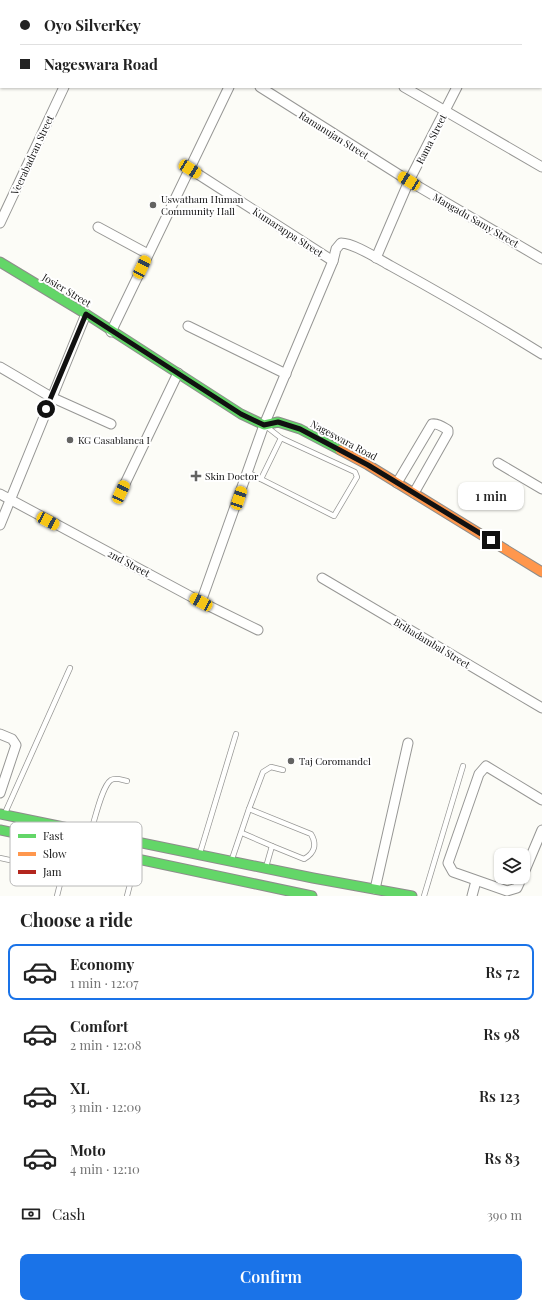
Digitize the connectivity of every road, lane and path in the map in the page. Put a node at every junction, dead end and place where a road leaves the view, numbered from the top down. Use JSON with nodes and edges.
{"nodes":[{"id":1,"x":64,"y":88,"type":"edge"},
{"id":2,"x":230,"y":88,"type":"edge"},
{"id":3,"x":261,"y":88,"type":"edge"},
{"id":4,"x":275,"y":88,"type":"edge"},
{"id":5,"x":406,"y":88,"type":"edge"},
{"id":6,"x":456,"y":88,"type":"edge"},
{"id":7,"x":271,"y":96,"type":"junction"},
{"id":8,"x":445,"y":111,"type":"junction"},
{"id":9,"x":542,"y":166,"type":"edge"},
{"id":10,"x":190,"y":169,"type":"junction"},
{"id":11,"x":409,"y":181,"type":"junction"},
{"id":12,"x":0,"y":222,"type":"edge"},
{"id":13,"x":98,"y":227,"type":"dead end"},
{"id":14,"x":148,"y":254,"type":"junction"},
{"id":15,"x":376,"y":258,"type":"junction"},
{"id":16,"x":542,"y":259,"type":"edge"},
{"id":17,"x":333,"y":261,"type":"junction"},
{"id":18,"x":0,"y":262,"type":"edge"},
{"id":19,"x":86,"y":314,"type":"junction"},
{"id":20,"x":188,"y":326,"type":"dead end"},
{"id":21,"x":111,"y":332,"type":"junction"},
{"id":22,"x":542,"y":354,"type":"edge"},
{"id":23,"x":0,"y":367,"type":"edge"},
{"id":24,"x":178,"y":373,"type":"junction"},
{"id":25,"x":286,"y":374,"type":"junction"},
{"id":26,"x":51,"y":396,"type":"junction"},
{"id":27,"x":111,"y":424,"type":"dead end"},
{"id":28,"x":264,"y":425,"type":"junction"},
{"id":29,"x":281,"y":438,"type":"junction"},
{"id":30,"x":498,"y":463,"type":"dead end"},
{"id":31,"x":247,"y":472,"type":"junction"},
{"id":32,"x":261,"y":479,"type":"junction"},
{"id":33,"x":397,"y":483,"type":"junction"},
{"id":34,"x":542,"y":489,"type":"edge"},
{"id":35,"x":121,"y":492,"type":"dead end"},
{"id":36,"x":414,"y":493,"type":"junction"},
{"id":37,"x":0,"y":494,"type":"edge"},
{"id":38,"x":9,"y":500,"type":"junction"},
{"id":39,"x":0,"y":525,"type":"edge"},
{"id":40,"x":542,"y":572,"type":"edge"},
{"id":41,"x":322,"y":578,"type":"dead end"},
{"id":42,"x":201,"y":602,"type":"junction"},
{"id":43,"x":258,"y":630,"type":"dead end"},
{"id":44,"x":70,"y":668,"type":"dead end"},
{"id":45,"x":542,"y":708,"type":"edge"},
{"id":46,"x":0,"y":734,"type":"edge"},
{"id":47,"x":236,"y":734,"type":"dead end"},
{"id":48,"x":408,"y":743,"type":"dead end"},
{"id":49,"x":463,"y":766,"type":"dead end"},
{"id":50,"x":283,"y":770,"type":"dead end"},
{"id":51,"x":127,"y":781,"type":"dead end"},
{"id":52,"x":0,"y":793,"type":"edge"},
{"id":53,"x":542,"y":800,"type":"edge"},
{"id":54,"x":250,"y":809,"type":"junction"},
{"id":55,"x":2,"y":814,"type":"edge"},
{"id":56,"x":40,"y":822,"type":"edge"},
{"id":57,"x":93,"y":822,"type":"edge"},
{"id":58,"x":0,"y":830,"type":"edge"},
{"id":59,"x":542,"y":830,"type":"edge"},
{"id":60,"x":10,"y":832,"type":"edge"},
{"id":61,"x":242,"y":833,"type":"junction"},
{"id":62,"x":142,"y":843,"type":"edge"},
{"id":63,"x":272,"y":846,"type":"junction"},
{"id":64,"x":200,"y":855,"type":"junction"},
{"id":65,"x":0,"y":858,"type":"edge"},
{"id":66,"x":530,"y":859,"type":"edge"},
{"id":67,"x":10,"y":860,"type":"edge"},
{"id":68,"x":142,"y":861,"type":"edge"},
{"id":69,"x":232,"y":862,"type":"junction"},
{"id":70,"x":266,"y":869,"type":"junction"},
{"id":71,"x":476,"y":881,"type":"junction"},
{"id":72,"x":519,"y":884,"type":"edge"},
{"id":73,"x":60,"y":886,"type":"edge"},
{"id":74,"x":130,"y":886,"type":"edge"},
{"id":75,"x":375,"y":889,"type":"junction"},
{"id":76,"x":57,"y":896,"type":"edge"},
{"id":77,"x":127,"y":896,"type":"edge"},
{"id":78,"x":312,"y":896,"type":"edge"},
{"id":79,"x":412,"y":896,"type":"edge"},
{"id":80,"x":424,"y":896,"type":"edge"},
{"id":81,"x":472,"y":896,"type":"edge"}],
"edges":[{"from":1,"to":12,"type":"street","name":"Veerabadran Street"},
{"from":2,"to":10,"type":"street"},
{"from":3,"to":7,"type":"street","name":"Ramanujan Street"},
{"from":4,"to":7,"type":"street"},
{"from":5,"to":8,"type":"street"},
{"from":6,"to":8,"type":"street","name":"Rama Street"},
{"from":7,"to":11,"type":"street","name":"Ramanujan Street"},
{"from":8,"to":9,"type":"street"},
{"from":8,"to":11,"type":"street","name":"Rama Street"},
{"from":10,"to":14,"type":"street"},
{"from":10,"to":17,"type":"street","name":"Kumarappa Street"},
{"from":11,"to":15,"type":"street","name":"Rama Street"},
{"from":11,"to":16,"type":"street","name":"Mangadu Samy Street"},
{"from":13,"to":14,"type":"street"},
{"from":14,"to":21,"type":"street"},
{"from":15,"to":17,"type":"street","name":"Kumarappa Street"},
{"from":15,"to":22,"type":"street","name":"Kumarappa Street"},
{"from":17,"to":25,"type":"street"},
{"from":18,"to":19,"type":"main road","name":"Josier Street"},
{"from":19,"to":21,"type":"main road","name":"Josier Street"},
{"from":19,"to":26,"type":"street"},
{"from":20,"to":25,"type":"street"},
{"from":21,"to":24,"type":"main road","name":"Nageswara Road"},
{"from":23,"to":26,"type":"street"},
{"from":24,"to":28,"type":"main road","name":"Nageswara Road"},
{"from":24,"to":35,"type":"street"},
{"from":25,"to":28,"type":"street"},
{"from":26,"to":27,"type":"street"},
{"from":26,"to":38,"type":"street"},
{"from":28,"to":29,"type":"lane"},
{"from":28,"to":31,"type":"street"},
{"from":28,"to":33,"type":"main road","name":"Nageswara Road"},
{"from":29,"to":32,"type":"lane"},
{"from":29,"to":32,"type":"lane"},
{"from":30,"to":34,"type":"street"},
{"from":31,"to":32,"type":"lane"},
{"from":31,"to":42,"type":"street"},
{"from":33,"to":36,"type":"main road","name":"Nageswara Road"},
{"from":33,"to":36,"type":"street"},
{"from":36,"to":40,"type":"main road","name":"Nageswara Road"},
{"from":37,"to":38,"type":"street","name":"2nd Street"},
{"from":38,"to":39,"type":"street"},
{"from":38,"to":42,"type":"street","name":"2nd Street"},
{"from":41,"to":45,"type":"street","name":"Brihadambal Street"},
{"from":42,"to":43,"type":"street","name":"2nd Street"},
{"from":44,"to":55,"type":"lane"},
{"from":46,"to":52,"type":"street"},
{"from":47,"to":64,"type":"lane"},
{"from":48,"to":75,"type":"street"},
{"from":49,"to":80,"type":"lane"},
{"from":50,"to":54,"type":"lane"},
{"from":51,"to":57,"type":"lane"},
{"from":53,"to":71,"type":"street"},
{"from":54,"to":61,"type":"lane"},
{"from":54,"to":63,"type":"lane"},
{"from":55,"to":56,"type":"main road"},
{"from":58,"to":60,"type":"main road"},
{"from":59,"to":66,"type":"street"},
{"from":61,"to":63,"type":"lane"},
{"from":61,"to":69,"type":"lane"},
{"from":62,"to":64,"type":"main road"},
{"from":63,"to":70,"type":"lane"},
{"from":64,"to":69,"type":"main road"},
{"from":65,"to":67,"type":"lane"},
{"from":68,"to":78,"type":"main road"},
{"from":69,"to":70,"type":"main road"},
{"from":70,"to":75,"type":"main road"},
{"from":71,"to":72,"type":"street"},
{"from":71,"to":81,"type":"street"},
{"from":73,"to":76,"type":"lane"},
{"from":74,"to":77,"type":"lane"},
{"from":75,"to":79,"type":"main road"}]}
